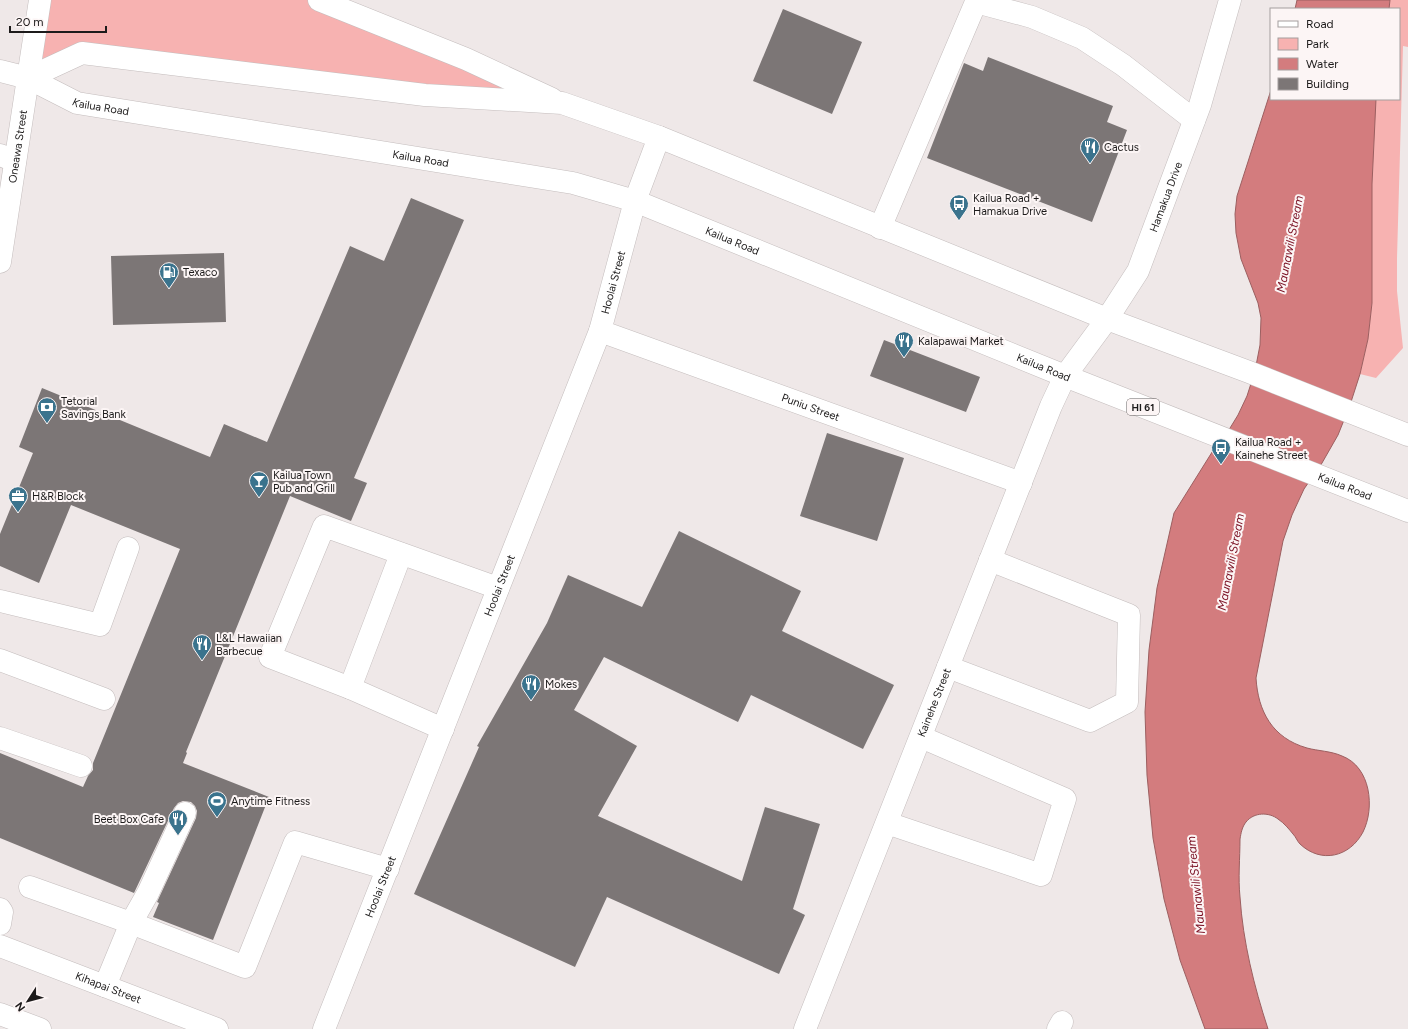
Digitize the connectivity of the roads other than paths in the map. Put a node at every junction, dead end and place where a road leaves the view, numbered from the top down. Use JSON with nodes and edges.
{"nodes":[{"id":1,"x":40,"y":0,"type":"edge"},
{"id":2,"x":1230,"y":0,"type":"edge"},
{"id":3,"x":330,"y":2,"type":"edge"},
{"id":4,"x":0,"y":71,"type":"edge"},
{"id":5,"x":28,"y":78,"type":"junction"},
{"id":6,"x":562,"y":103,"type":"junction"},
{"id":7,"x":1194,"y":120,"type":"junction"},
{"id":8,"x":659,"y":137,"type":"junction"},
{"id":9,"x":8,"y":158,"type":"edge"},
{"id":10,"x":635,"y":201,"type":"junction"},
{"id":11,"x":880,"y":228,"type":"junction"},
{"id":12,"x":0,"y":262,"type":"edge"},
{"id":13,"x":1107,"y":319,"type":"junction"},
{"id":14,"x":600,"y":331,"type":"junction"},
{"id":15,"x":1065,"y":376,"type":"junction"},
{"id":16,"x":1408,"y":435,"type":"edge"},
{"id":17,"x":1021,"y":484,"type":"junction"},
{"id":18,"x":1408,"y":511,"type":"edge"},
{"id":19,"x":128,"y":548,"type":"dead end"},
{"id":20,"x":401,"y":554,"type":"junction"},
{"id":21,"x":990,"y":560,"type":"junction"},
{"id":22,"x":498,"y":588,"type":"junction"},
{"id":23,"x":0,"y":601,"type":"edge"},
{"id":24,"x":0,"y":660,"type":"edge"},
{"id":25,"x":948,"y":667,"type":"junction"},
{"id":26,"x":350,"y":688,"type":"junction"},
{"id":27,"x":104,"y":699,"type":"dead end"},
{"id":28,"x":443,"y":729,"type":"junction"},
{"id":29,"x":921,"y":737,"type":"junction"},
{"id":30,"x":0,"y":738,"type":"edge"},
{"id":31,"x":81,"y":766,"type":"dead end"},
{"id":32,"x":185,"y":813,"type":"dead end"},
{"id":33,"x":887,"y":823,"type":"junction"},
{"id":34,"x":388,"y":869,"type":"junction"},
{"id":35,"x":30,"y":888,"type":"dead end"},
{"id":36,"x":0,"y":909,"type":"edge"},
{"id":37,"x":131,"y":923,"type":"junction"},
{"id":38,"x":0,"y":924,"type":"edge"},
{"id":39,"x":0,"y":946,"type":"edge"},
{"id":40,"x":105,"y":986,"type":"junction"},
{"id":41,"x":0,"y":1014,"type":"edge"},
{"id":42,"x":40,"y":1029,"type":"edge"},
{"id":43,"x":217,"y":1029,"type":"edge"},
{"id":44,"x":324,"y":1029,"type":"edge"},
{"id":45,"x":805,"y":1029,"type":"edge"}],
"edges":[{"from":1,"to":5,"type":"main road"},
{"from":2,"to":7,"type":"main road","name":"Hamakua Drive"},
{"from":3,"to":6,"type":"main road"},
{"from":4,"to":5,"type":"main road","name":"Kailua Road"},
{"from":5,"to":6,"type":"main road"},
{"from":5,"to":9,"type":"main road","name":"Oneawa Street"},
{"from":5,"to":10,"type":"main road","name":"Kailua Road"},
{"from":6,"to":8,"type":"main road"},
{"from":7,"to":11,"type":"main road"},
{"from":7,"to":13,"type":"main road","name":"Hamakua Drive"},
{"from":8,"to":10,"type":"main road","name":"Hoolai Street"},
{"from":8,"to":11,"type":"main road"},
{"from":9,"to":12,"type":"main road","name":"Oneawa Street"},
{"from":10,"to":14,"type":"main road","name":"Hoolai Street"},
{"from":10,"to":15,"type":"main road","name":"Kailua Road"},
{"from":11,"to":13,"type":"main road"},
{"from":13,"to":15,"type":"main road","name":"Hamakua Drive"},
{"from":13,"to":16,"type":"main road"},
{"from":14,"to":17,"type":"main road","name":"Puniu Street"},
{"from":14,"to":22,"type":"main road","name":"Hoolai Street"},
{"from":15,"to":17,"type":"main road","name":"Kainehe Street"},
{"from":15,"to":18,"type":"main road","name":"Kailua Road","number":"HI 61"},
{"from":17,"to":21,"type":"main road","name":"Kainehe Street"},
{"from":19,"to":23,"type":"main road"},
{"from":20,"to":22,"type":"main road"},
{"from":20,"to":26,"type":"main road"},
{"from":20,"to":26,"type":"main road"},
{"from":21,"to":25,"type":"main road","name":"Kainehe Street"},
{"from":21,"to":25,"type":"main road"},
{"from":22,"to":28,"type":"main road","name":"Hoolai Street"},
{"from":24,"to":27,"type":"main road"},
{"from":25,"to":29,"type":"main road","name":"Kainehe Street"},
{"from":26,"to":28,"type":"main road"},
{"from":28,"to":34,"type":"main road","name":"Hoolai Street"},
{"from":29,"to":33,"type":"main road","name":"Kainehe Street"},
{"from":29,"to":33,"type":"main road"},
{"from":30,"to":31,"type":"main road"},
{"from":32,"to":37,"type":"main road"},
{"from":33,"to":45,"type":"main road","name":"Kainehe Street"},
{"from":34,"to":37,"type":"main road"},
{"from":34,"to":44,"type":"main road","name":"Hoolai Street"},
{"from":35,"to":37,"type":"main road"},
{"from":36,"to":38,"type":"main road"},
{"from":37,"to":40,"type":"main road"},
{"from":39,"to":40,"type":"main road","name":"Kihapai Street"},
{"from":40,"to":43,"type":"main road","name":"Kihapai Street"},
{"from":41,"to":42,"type":"main road"}]}
